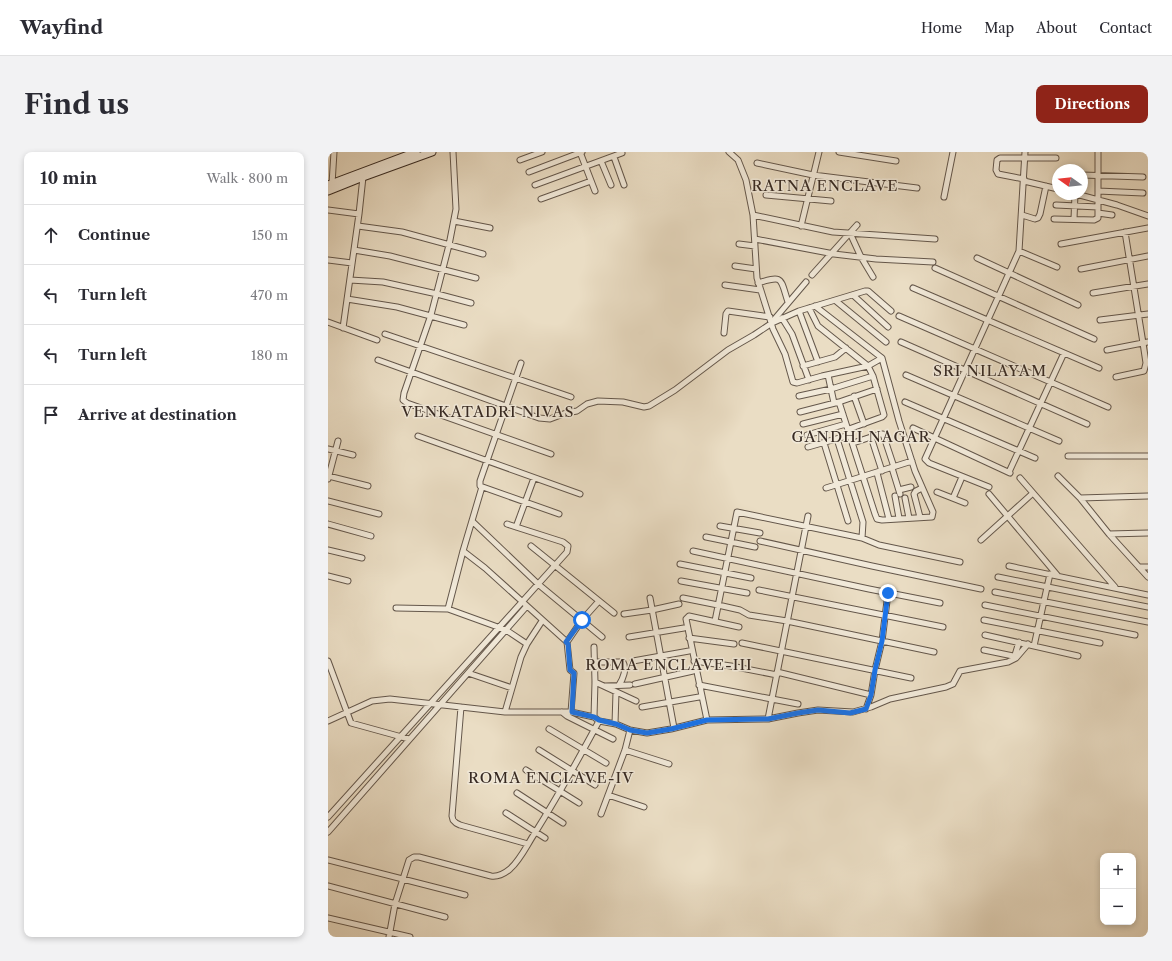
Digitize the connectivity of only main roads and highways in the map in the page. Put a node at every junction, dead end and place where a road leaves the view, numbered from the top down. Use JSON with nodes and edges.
{"nodes":[{"id":1,"x":416,"y":152,"type":"edge"},
{"id":2,"x":432,"y":152,"type":"edge"},
{"id":3,"x":396,"y":158,"type":"edge"},
{"id":4,"x":330,"y":184,"type":"edge"},
{"id":5,"x":328,"y":191,"type":"edge"}],
"edges":[{"from":1,"to":3,"type":"main road"},
{"from":2,"to":3,"type":"main road"},
{"from":3,"to":4,"type":"main road"},
{"from":3,"to":5,"type":"main road"}]}
